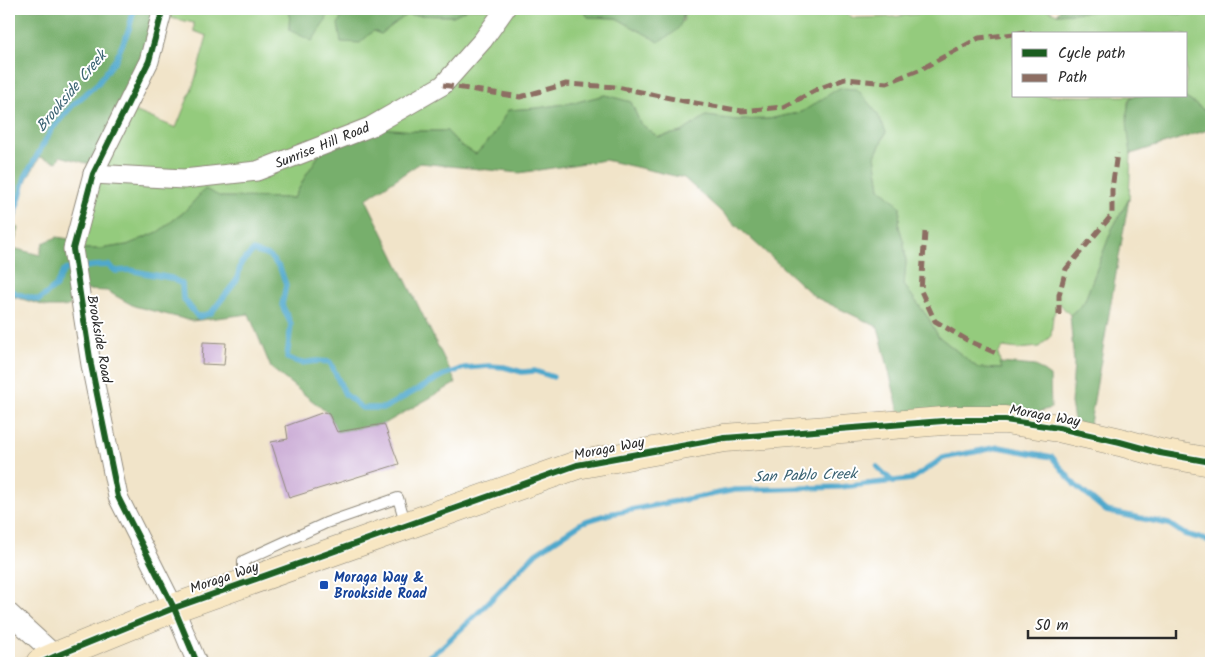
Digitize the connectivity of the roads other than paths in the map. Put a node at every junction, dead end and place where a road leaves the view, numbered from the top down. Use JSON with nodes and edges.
{"nodes":[{"id":1,"x":505,"y":9,"type":"edge"},
{"id":2,"x":161,"y":13,"type":"edge"},
{"id":3,"x":93,"y":174,"type":"junction"},
{"id":4,"x":1211,"y":462,"type":"edge"},
{"id":5,"x":174,"y":608,"type":"junction"},
{"id":6,"x":9,"y":613,"type":"edge"},
{"id":7,"x":48,"y":659,"type":"edge"},
{"id":8,"x":197,"y":663,"type":"edge"}],
"edges":[{"from":1,"to":3,"type":"street","name":"Sunrise Hill Road"},
{"from":2,"to":3,"type":"street","name":"Brookside Road"},
{"from":3,"to":5,"type":"street","name":"Brookside Road"},
{"from":4,"to":5,"type":"main road","name":"Moraga Way"},
{"from":5,"to":7,"type":"main road","name":"Moraga Way"},
{"from":5,"to":8,"type":"street","name":"Brookside Road"},
{"from":6,"to":7,"type":"street"}]}
